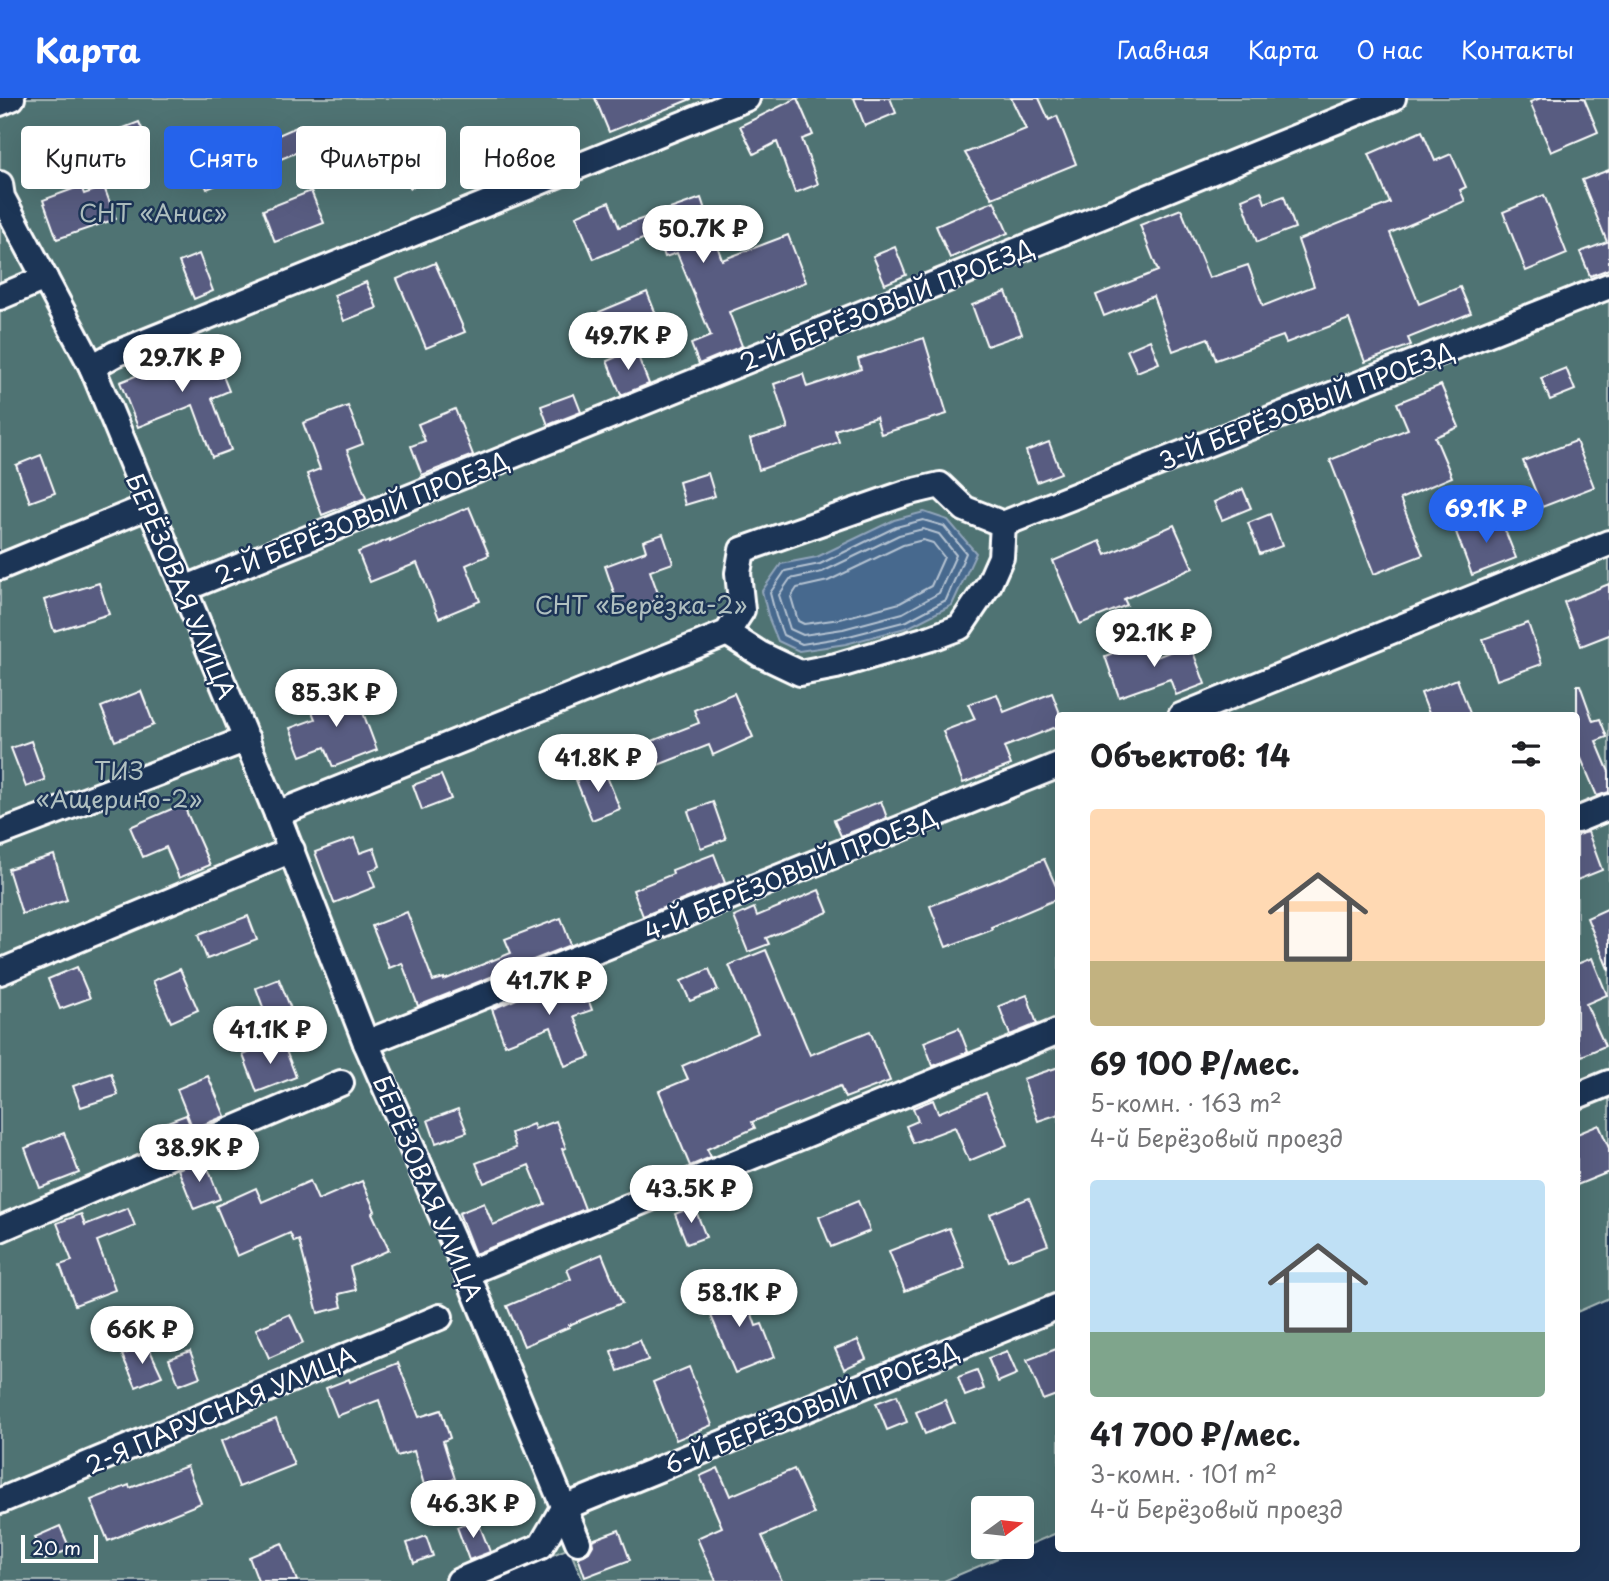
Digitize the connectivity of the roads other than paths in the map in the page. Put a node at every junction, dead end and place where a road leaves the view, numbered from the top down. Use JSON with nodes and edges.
{"nodes":[{"id":1,"x":12,"y":98,"type":"edge"},
{"id":2,"x":747,"y":98,"type":"edge"},
{"id":3,"x":1393,"y":98,"type":"edge"},
{"id":4,"x":0,"y":103,"type":"edge"},
{"id":5,"x":0,"y":184,"type":"edge"},
{"id":6,"x":45,"y":278,"type":"junction"},
{"id":7,"x":1609,"y":286,"type":"edge"},
{"id":8,"x":0,"y":297,"type":"edge"},
{"id":9,"x":92,"y":367,"type":"junction"},
{"id":10,"x":149,"y":506,"type":"junction"},
{"id":11,"x":1003,"y":524,"type":"junction"},
{"id":12,"x":1609,"y":543,"type":"edge"},
{"id":13,"x":0,"y":567,"type":"edge"},
{"id":14,"x":184,"y":589,"type":"junction"},
{"id":15,"x":727,"y":633,"type":"junction"},
{"id":16,"x":1191,"y":712,"type":"edge"},
{"id":17,"x":247,"y":739,"type":"junction"},
{"id":18,"x":1055,"y":767,"type":"edge"},
{"id":19,"x":1609,"y":807,"type":"edge"},
{"id":20,"x":277,"y":814,"type":"junction"},
{"id":21,"x":1580,"y":819,"type":"edge"},
{"id":22,"x":0,"y":832,"type":"edge"},
{"id":23,"x":292,"y":850,"type":"junction"},
{"id":24,"x":0,"y":972,"type":"edge"},
{"id":25,"x":1055,"y":1033,"type":"edge"},
{"id":26,"x":366,"y":1043,"type":"junction"},
{"id":27,"x":341,"y":1083,"type":"dead end"},
{"id":28,"x":1609,"y":1083,"type":"edge"},
{"id":29,"x":1580,"y":1095,"type":"edge"},
{"id":30,"x":0,"y":1230,"type":"edge"},
{"id":31,"x":467,"y":1273,"type":"junction"},
{"id":32,"x":1055,"y":1308,"type":"edge"},
{"id":33,"x":440,"y":1317,"type":"dead end"},
{"id":34,"x":0,"y":1501,"type":"edge"},
{"id":35,"x":564,"y":1508,"type":"junction"},
{"id":36,"x":578,"y":1542,"type":"dead end"},
{"id":37,"x":459,"y":1581,"type":"edge"}],
"edges":[{"from":1,"to":4,"type":"street"},
{"from":2,"to":9,"type":"street"},
{"from":3,"to":14,"type":"street","name":"2-Й БЕРЁЗОВЫЙ ПРОЕЗД"},
{"from":5,"to":6,"type":"street","name":"БЕРЁЗОВАЯ УЛИЦА"},
{"from":6,"to":8,"type":"street"},
{"from":6,"to":9,"type":"street","name":"БЕРЁЗОВАЯ УЛИЦА"},
{"from":7,"to":11,"type":"street","name":"3-Й БЕРЁЗОВЫЙ ПРОЕЗД"},
{"from":9,"to":10,"type":"street","name":"БЕРЁЗОВАЯ УЛИЦА"},
{"from":10,"to":13,"type":"street"},
{"from":10,"to":14,"type":"street","name":"БЕРЁЗОВАЯ УЛИЦА"},
{"from":11,"to":15,"type":"street"},
{"from":11,"to":15,"type":"street"},
{"from":12,"to":16,"type":"street"},
{"from":14,"to":17,"type":"street","name":"БЕРЁЗОВАЯ УЛИЦА"},
{"from":15,"to":20,"type":"street"},
{"from":17,"to":20,"type":"street","name":"БЕРЁЗОВАЯ УЛИЦА"},
{"from":17,"to":22,"type":"street"},
{"from":18,"to":26,"type":"street","name":"4-Й БЕРЁЗОВЫЙ ПРОЕЗД"},
{"from":19,"to":21,"type":"street"},
{"from":20,"to":23,"type":"street","name":"БЕРЁЗОВАЯ УЛИЦА"},
{"from":23,"to":24,"type":"street"},
{"from":23,"to":26,"type":"street","name":"БЕРЁЗОВАЯ УЛИЦА"},
{"from":25,"to":31,"type":"street"},
{"from":26,"to":31,"type":"street","name":"БЕРЁЗОВАЯ УЛИЦА"},
{"from":27,"to":30,"type":"street"},
{"from":28,"to":29,"type":"street"},
{"from":31,"to":35,"type":"street","name":"БЕРЁЗОВАЯ УЛИЦА"},
{"from":32,"to":35,"type":"street","name":"6-Й БЕРЁЗОВЫЙ ПРОЕЗД"},
{"from":33,"to":34,"type":"street","name":"2-Я ПАРУСНАЯ УЛИЦА"},
{"from":35,"to":36,"type":"street","name":"БЕРЁЗОВАЯ УЛИЦА"},
{"from":35,"to":37,"type":"street"}]}
